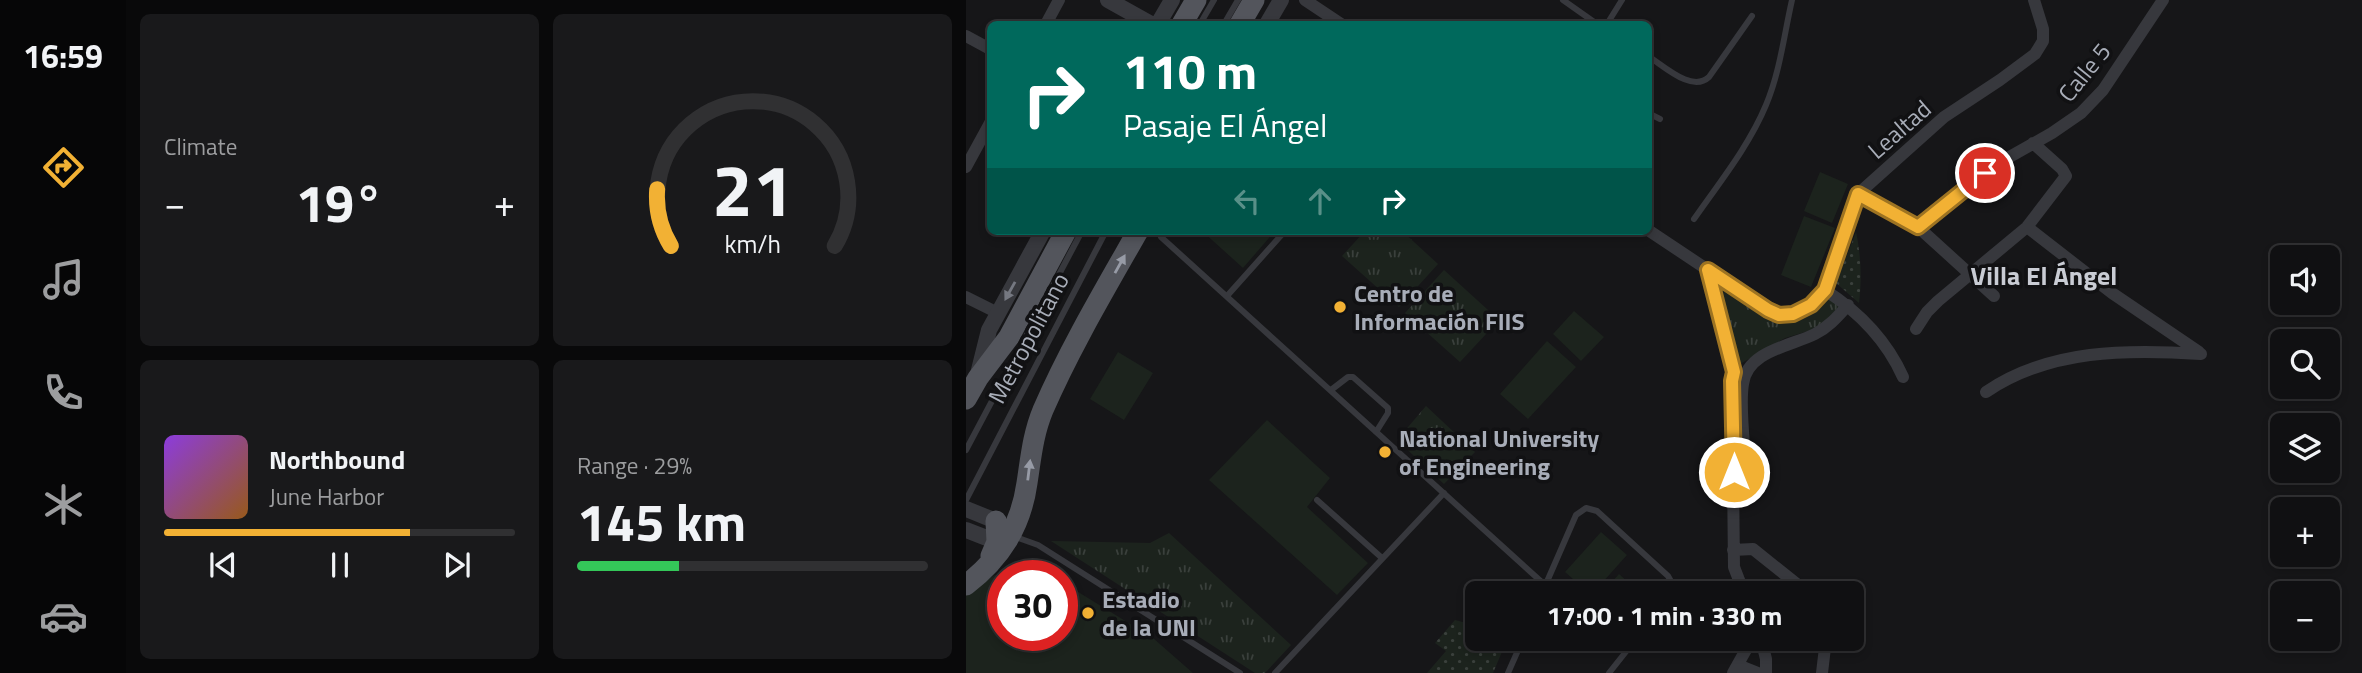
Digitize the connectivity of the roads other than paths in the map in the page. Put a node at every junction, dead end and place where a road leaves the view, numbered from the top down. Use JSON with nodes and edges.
{"nodes":[{"id":1,"x":1059,"y":0,"type":"edge"},
{"id":2,"x":1108,"y":0,"type":"edge"},
{"id":3,"x":1196,"y":0,"type":"edge"},
{"id":4,"x":1214,"y":0,"type":"edge"},
{"id":5,"x":1238,"y":0,"type":"edge"},
{"id":6,"x":1254,"y":0,"type":"edge"},
{"id":7,"x":1281,"y":0,"type":"edge"},
{"id":8,"x":1305,"y":0,"type":"edge"},
{"id":9,"x":1563,"y":0,"type":"edge"},
{"id":10,"x":1622,"y":0,"type":"edge"},
{"id":11,"x":1791,"y":0,"type":"edge"},
{"id":12,"x":2164,"y":0,"type":"edge"},
{"id":13,"x":1168,"y":1,"type":"edge"},
{"id":14,"x":2038,"y":1,"type":"edge"},
{"id":15,"x":1752,"y":16,"type":"dead end"},
{"id":16,"x":1048,"y":21,"type":"edge"},
{"id":17,"x":1146,"y":21,"type":"edge"},
{"id":18,"x":1158,"y":21,"type":"edge"},
{"id":19,"x":1184,"y":21,"type":"edge"},
{"id":20,"x":1202,"y":21,"type":"edge"},
{"id":21,"x":1226,"y":21,"type":"edge"},
{"id":22,"x":1242,"y":21,"type":"edge"},
{"id":23,"x":1269,"y":21,"type":"edge"},
{"id":24,"x":1336,"y":21,"type":"edge"},
{"id":25,"x":1593,"y":21,"type":"edge"},
{"id":26,"x":1609,"y":21,"type":"edge"},
{"id":27,"x":966,"y":36,"type":"edge"},
{"id":28,"x":987,"y":47,"type":"edge"},
{"id":29,"x":1652,"y":58,"type":"edge"},
{"id":30,"x":1652,"y":115,"type":"edge"},
{"id":31,"x":1660,"y":119,"type":"dead end"},
{"id":32,"x":987,"y":128,"type":"edge"},
{"id":33,"x":2034,"y":143,"type":"junction"},
{"id":34,"x":970,"y":152,"type":"edge"},
{"id":35,"x":966,"y":167,"type":"edge"},
{"id":36,"x":1858,"y":194,"type":"junction"},
{"id":37,"x":1694,"y":219,"type":"dead end"},
{"id":38,"x":1918,"y":227,"type":"junction"},
{"id":39,"x":2027,"y":227,"type":"junction"},
{"id":40,"x":1652,"y":233,"type":"edge"},
{"id":41,"x":1042,"y":235,"type":"edge"},
{"id":42,"x":1064,"y":235,"type":"edge"},
{"id":43,"x":1080,"y":235,"type":"edge"},
{"id":44,"x":1104,"y":235,"type":"edge"},
{"id":45,"x":1136,"y":235,"type":"edge"},
{"id":46,"x":1281,"y":235,"type":"edge"},
{"id":47,"x":1161,"y":237,"type":"dead end"},
{"id":48,"x":1708,"y":270,"type":"junction"},
{"id":49,"x":1971,"y":275,"type":"junction"},
{"id":50,"x":1825,"y":290,"type":"junction"},
{"id":51,"x":1227,"y":296,"type":"junction"},
{"id":52,"x":1994,"y":296,"type":"dead end"},
{"id":53,"x":966,"y":297,"type":"edge"},
{"id":54,"x":1848,"y":305,"type":"junction"},
{"id":55,"x":998,"y":313,"type":"junction"},
{"id":56,"x":1916,"y":329,"type":"dead end"},
{"id":57,"x":1903,"y":377,"type":"dead end"},
{"id":58,"x":977,"y":380,"type":"junction"},
{"id":59,"x":1331,"y":390,"type":"junction"},
{"id":60,"x":1986,"y":392,"type":"dead end"},
{"id":61,"x":966,"y":399,"type":"edge"},
{"id":62,"x":1376,"y":432,"type":"junction"},
{"id":63,"x":966,"y":450,"type":"edge"},
{"id":64,"x":1746,"y":472,"type":"dead end"},
{"id":65,"x":1444,"y":494,"type":"junction"},
{"id":66,"x":966,"y":500,"type":"edge"},
{"id":67,"x":1317,"y":500,"type":"dead end"},
{"id":68,"x":966,"y":509,"type":"edge"},
{"id":69,"x":966,"y":530,"type":"edge"},
{"id":70,"x":1002,"y":533,"type":"junction"},
{"id":71,"x":1733,"y":550,"type":"junction"},
{"id":72,"x":1382,"y":558,"type":"junction"},
{"id":73,"x":1541,"y":581,"type":"edge"},
{"id":74,"x":1547,"y":581,"type":"edge"},
{"id":75,"x":1671,"y":581,"type":"edge"},
{"id":76,"x":1739,"y":581,"type":"edge"},
{"id":77,"x":1793,"y":581,"type":"edge"},
{"id":78,"x":966,"y":585,"type":"edge"},
{"id":79,"x":1517,"y":651,"type":"edge"},
{"id":80,"x":1626,"y":651,"type":"edge"},
{"id":81,"x":1745,"y":651,"type":"edge"},
{"id":82,"x":1764,"y":651,"type":"edge"},
{"id":83,"x":1825,"y":651,"type":"edge"},
{"id":84,"x":1735,"y":669,"type":"edge"},
{"id":85,"x":1240,"y":673,"type":"edge"},
{"id":86,"x":1275,"y":673,"type":"edge"},
{"id":87,"x":1508,"y":673,"type":"edge"},
{"id":88,"x":1609,"y":673,"type":"edge"},
{"id":89,"x":1759,"y":673,"type":"edge"},
{"id":90,"x":1766,"y":673,"type":"edge"},
{"id":91,"x":1822,"y":673,"type":"edge"}],
"edges":[{"from":1,"to":16,"type":"street"},
{"from":2,"to":17,"type":"street"},
{"from":3,"to":19,"type":"main road"},
{"from":4,"to":20,"type":"lane"},
{"from":5,"to":21,"type":"lane"},
{"from":6,"to":22,"type":"main road"},
{"from":7,"to":23,"type":"street"},
{"from":8,"to":24,"type":"street"},
{"from":9,"to":25,"type":"lane"},
{"from":10,"to":26,"type":"lane"},
{"from":11,"to":37,"type":"lane"},
{"from":12,"to":33,"type":"street","name":"Calle 5"},
{"from":13,"to":18,"type":"street"},
{"from":14,"to":36,"type":"street","name":"Lealtad"},
{"from":15,"to":29,"type":"lane"},
{"from":27,"to":28,"type":"street"},
{"from":30,"to":31,"type":"lane"},
{"from":32,"to":34,"type":"street"},
{"from":33,"to":38,"type":"street","name":"Calle 5"},
{"from":33,"to":39,"type":"street"},
{"from":34,"to":35,"type":"street"},
{"from":36,"to":38,"type":"street"},
{"from":36,"to":50,"type":"street","name":"Lealtad"},
{"from":38,"to":49,"type":"street"},
{"from":39,"to":49,"type":"street"},
{"from":39,"to":60,"type":"street"},
{"from":40,"to":48,"type":"street"},
{"from":41,"to":55,"type":"street","one_way":true},
{"from":42,"to":58,"type":"main road"},
{"from":43,"to":63,"type":"lane","name":"Metropolitano"},
{"from":44,"to":66,"type":"lane","name":"Metropolitano"},
{"from":70,"to":45,"type":"main road","one_way":true},
{"from":46,"to":51,"type":"lane"},
{"from":47,"to":51,"type":"lane"},
{"from":48,"to":50,"type":"street"},
{"from":48,"to":71,"type":"street"},
{"from":49,"to":52,"type":"street"},
{"from":49,"to":56,"type":"street"},
{"from":50,"to":54,"type":"street"},
{"from":51,"to":59,"type":"lane"},
{"from":53,"to":55,"type":"street"},
{"from":54,"to":57,"type":"street"},
{"from":54,"to":64,"type":"street"},
{"from":55,"to":58,"type":"street"},
{"from":58,"to":61,"type":"main road"},
{"from":59,"to":62,"type":"lane"},
{"from":59,"to":62,"type":"lane"},
{"from":62,"to":65,"type":"lane"},
{"from":65,"to":72,"type":"lane"},
{"from":65,"to":73,"type":"lane"},
{"from":67,"to":72,"type":"lane"},
{"from":68,"to":70,"type":"street"},
{"from":69,"to":70,"type":"street"},
{"from":70,"to":78,"type":"main road"},
{"from":70,"to":85,"type":"lane"},
{"from":71,"to":76,"type":"street"},
{"from":71,"to":77,"type":"street"},
{"from":72,"to":86,"type":"lane"},
{"from":74,"to":75,"type":"lane"},
{"from":79,"to":87,"type":"lane"},
{"from":80,"to":88,"type":"lane"},
{"from":81,"to":84,"type":"street"},
{"from":82,"to":90,"type":"street"},
{"from":83,"to":91,"type":"street"},
{"from":84,"to":89,"type":"street"}]}
